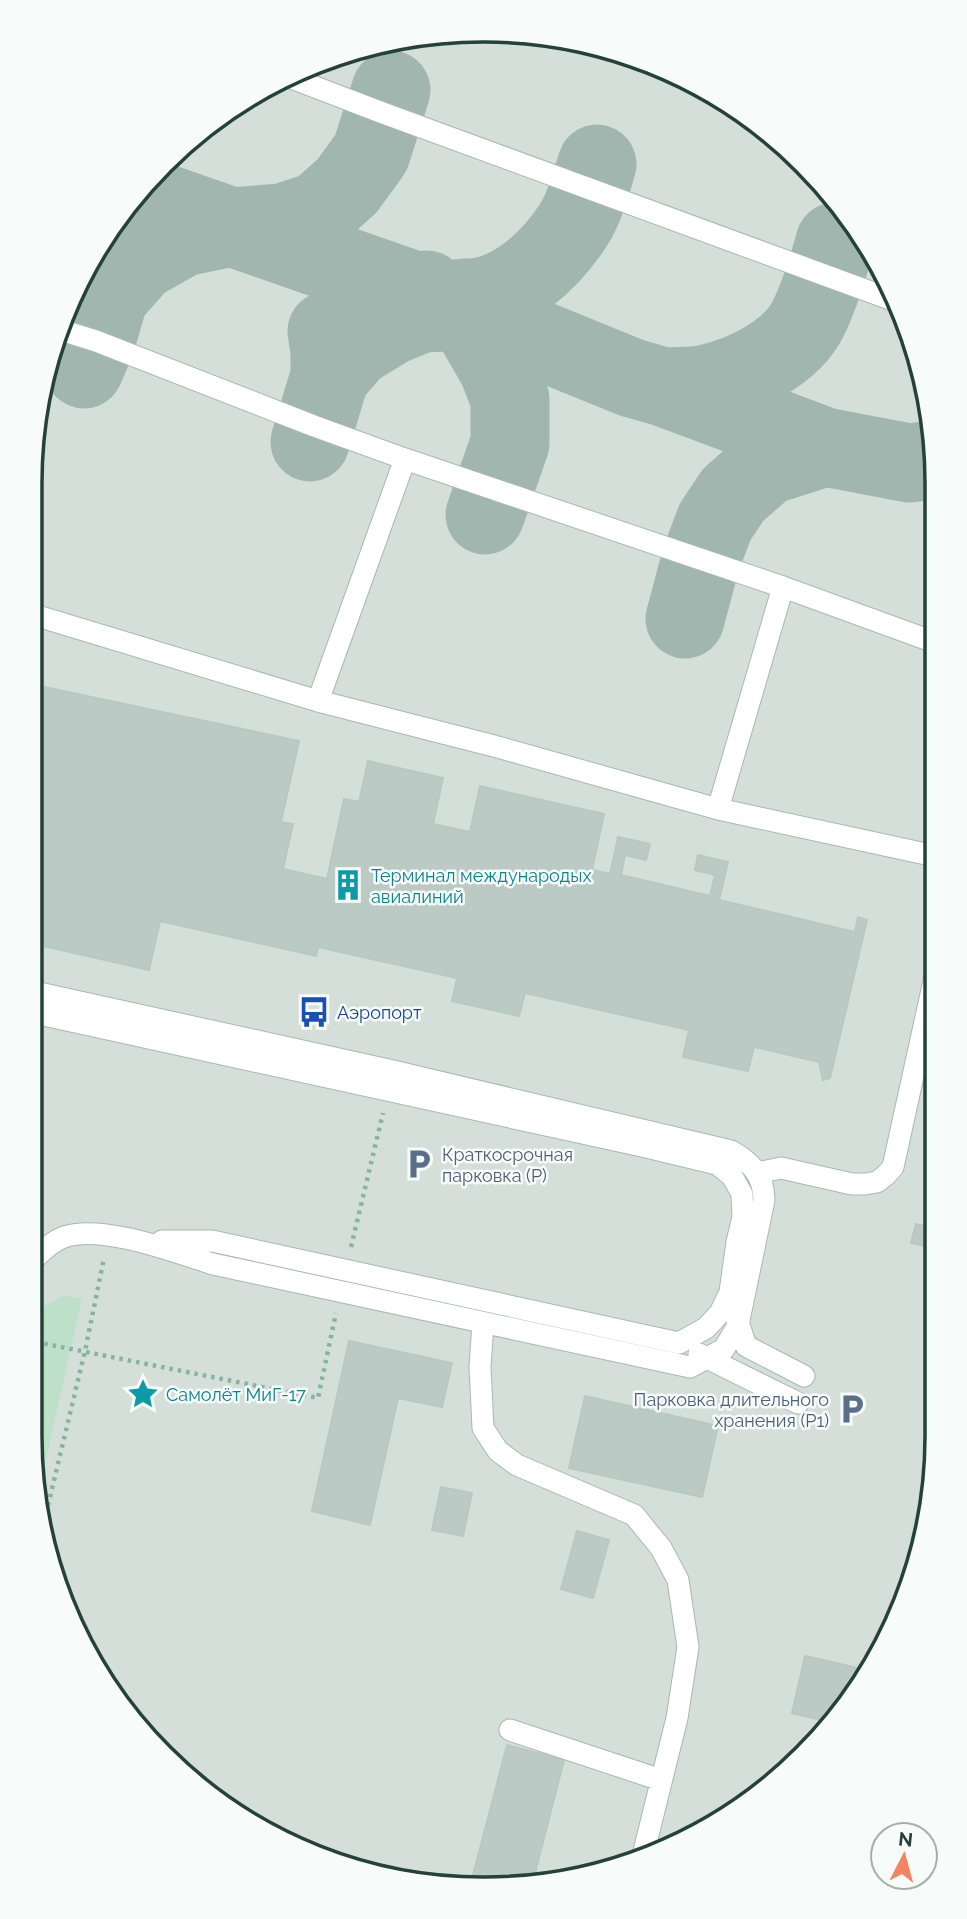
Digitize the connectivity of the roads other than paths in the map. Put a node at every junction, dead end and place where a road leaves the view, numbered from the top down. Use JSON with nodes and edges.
{"nodes":[{"id":1,"x":302,"y":82,"type":"edge"},
{"id":2,"x":883,"y":296,"type":"edge"},
{"id":3,"x":69,"y":333,"type":"edge"},
{"id":4,"x":405,"y":459,"type":"junction"},
{"id":5,"x":783,"y":587,"type":"junction"},
{"id":6,"x":42,"y":617,"type":"edge"},
{"id":7,"x":925,"y":639,"type":"edge"},
{"id":8,"x":318,"y":701,"type":"junction"},
{"id":9,"x":718,"y":809,"type":"junction"},
{"id":10,"x":925,"y":854,"type":"edge"},
{"id":11,"x":42,"y":994,"type":"edge"},
{"id":12,"x":42,"y":1015,"type":"edge"},
{"id":13,"x":925,"y":1020,"type":"edge"},
{"id":14,"x":757,"y":1173,"type":"junction"},
{"id":15,"x":42,"y":1252,"type":"edge"},
{"id":16,"x":343,"y":1281,"type":"junction"},
{"id":17,"x":730,"y":1292,"type":"junction"},
{"id":18,"x":483,"y":1323,"type":"junction"},
{"id":19,"x":738,"y":1325,"type":"junction"},
{"id":20,"x":679,"y":1343,"type":"junction"},
{"id":21,"x":698,"y":1363,"type":"junction"},
{"id":22,"x":804,"y":1376,"type":"dead end"},
{"id":23,"x":798,"y":1403,"type":"dead end"},
{"id":24,"x":510,"y":1730,"type":"dead end"},
{"id":25,"x":661,"y":1780,"type":"junction"},
{"id":26,"x":645,"y":1846,"type":"edge"}],
"edges":[{"from":1,"to":2,"type":"lane"},
{"from":3,"to":4,"type":"lane"},
{"from":4,"to":5,"type":"lane"},
{"from":4,"to":8,"type":"lane"},
{"from":5,"to":7,"type":"lane"},
{"from":5,"to":9,"type":"lane"},
{"from":6,"to":8,"type":"lane"},
{"from":8,"to":9,"type":"lane"},
{"from":9,"to":10,"type":"lane"},
{"from":11,"to":14,"type":"lane"},
{"from":12,"to":17,"type":"lane"},
{"from":13,"to":14,"type":"lane"},
{"from":14,"to":19,"type":"lane"},
{"from":15,"to":16,"type":"lane"},
{"from":16,"to":18,"type":"lane"},
{"from":16,"to":20,"type":"lane"},
{"from":17,"to":19,"type":"lane"},
{"from":17,"to":20,"type":"lane"},
{"from":18,"to":21,"type":"lane"},
{"from":18,"to":25,"type":"lane"},
{"from":19,"to":21,"type":"lane"},
{"from":19,"to":22,"type":"lane"},
{"from":20,"to":21,"type":"lane"},
{"from":21,"to":23,"type":"lane"},
{"from":24,"to":25,"type":"lane"},
{"from":25,"to":26,"type":"lane"}]}
